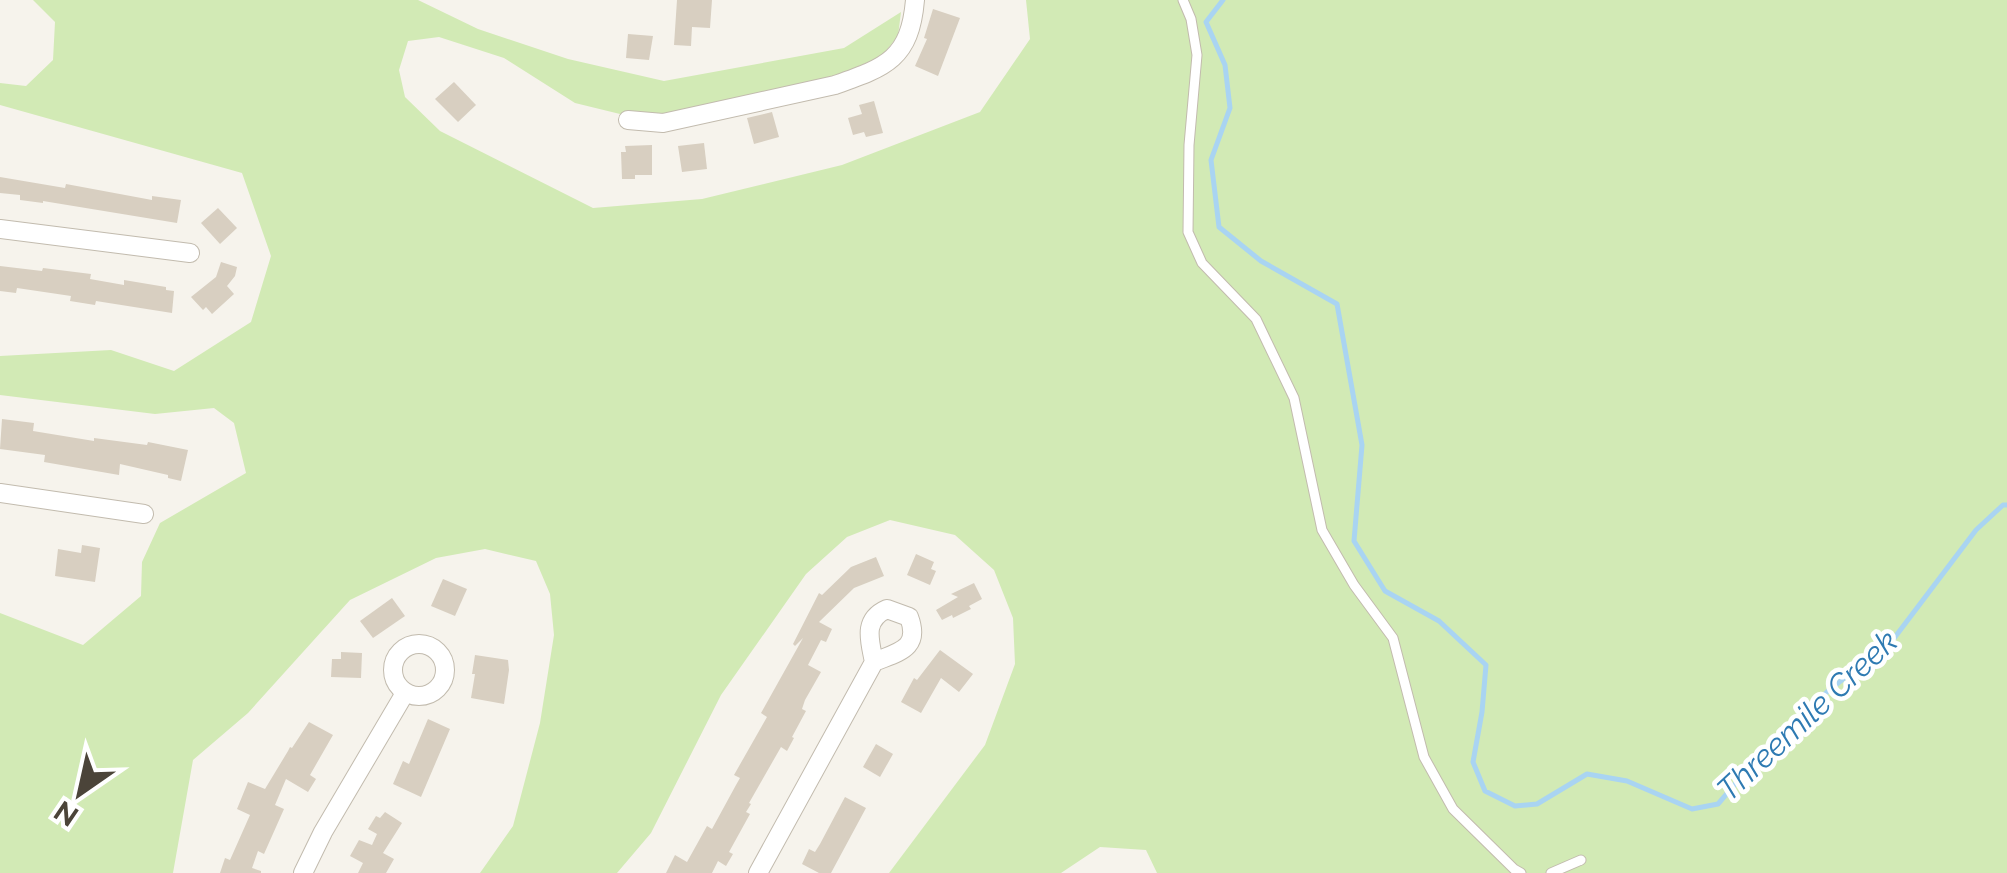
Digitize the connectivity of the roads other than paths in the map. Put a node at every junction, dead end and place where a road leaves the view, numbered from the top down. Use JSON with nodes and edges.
{"nodes":[{"id":1,"x":915,"y":0,"type":"edge"},
{"id":2,"x":1183,"y":0,"type":"edge"},
{"id":3,"x":628,"y":120,"type":"dead end"},
{"id":4,"x":0,"y":229,"type":"edge"},
{"id":5,"x":190,"y":252,"type":"dead end"},
{"id":6,"x":0,"y":494,"type":"edge"},
{"id":7,"x":144,"y":514,"type":"dead end"},
{"id":8,"x":874,"y":662,"type":"dead end"},
{"id":9,"x":406,"y":693,"type":"dead end"},
{"id":10,"x":1581,"y":860,"type":"dead end"},
{"id":11,"x":303,"y":873,"type":"edge"},
{"id":12,"x":758,"y":873,"type":"edge"},
{"id":13,"x":1521,"y":873,"type":"edge"},
{"id":14,"x":1551,"y":873,"type":"edge"}],
"edges":[{"from":1,"to":3,"type":"street"},
{"from":2,"to":13,"type":"lane"},
{"from":4,"to":5,"type":"street"},
{"from":6,"to":7,"type":"street"},
{"from":8,"to":12,"type":"street"},
{"from":9,"to":11,"type":"street"},
{"from":10,"to":14,"type":"lane"}]}
